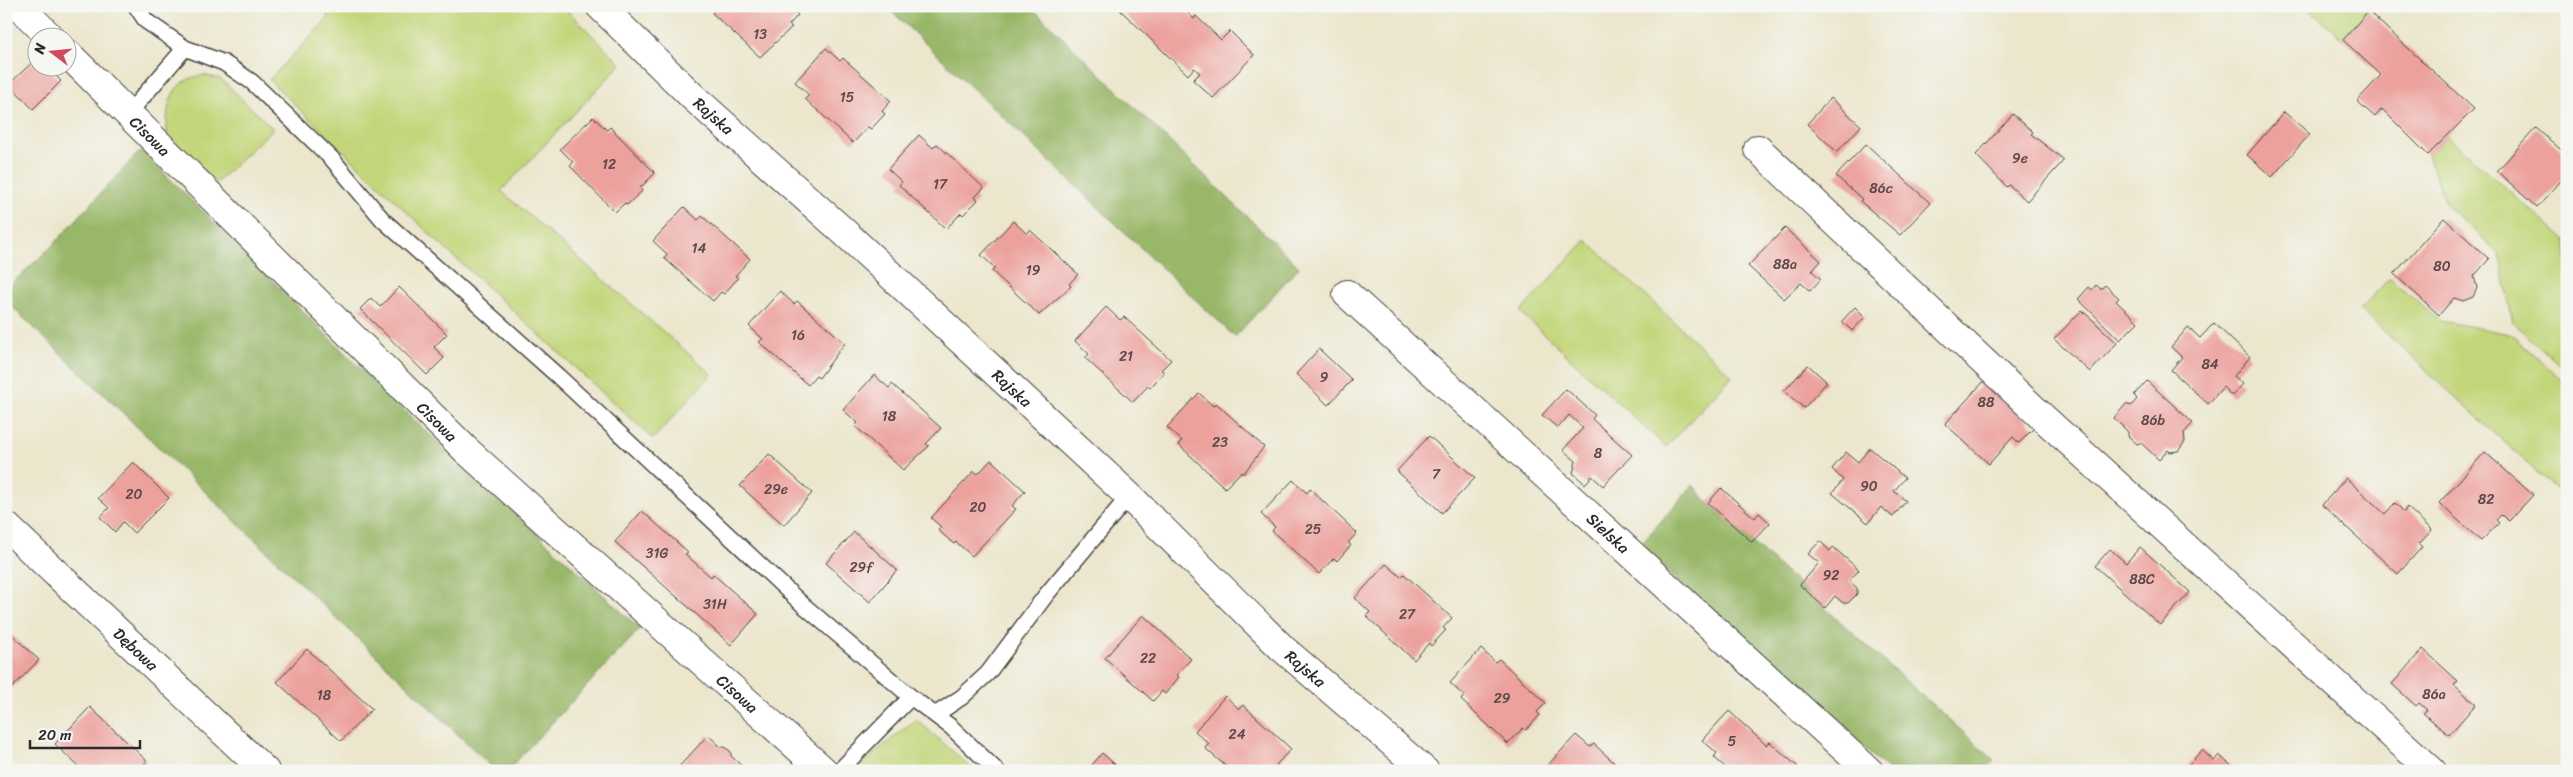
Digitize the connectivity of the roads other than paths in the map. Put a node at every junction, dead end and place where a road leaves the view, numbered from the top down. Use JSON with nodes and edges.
{"nodes":[{"id":1,"x":19,"y":6,"type":"edge"},
{"id":2,"x":136,"y":6,"type":"edge"},
{"id":3,"x":600,"y":6,"type":"edge"},
{"id":4,"x":41,"y":28,"type":"edge"},
{"id":5,"x":185,"y":48,"type":"junction"},
{"id":6,"x":78,"y":64,"type":"edge"},
{"id":7,"x":128,"y":114,"type":"junction"},
{"id":8,"x":1758,"y":149,"type":"dead end"},
{"id":9,"x":1347,"y":294,"type":"dead end"},
{"id":10,"x":1129,"y":496,"type":"junction"},
{"id":11,"x":6,"y":526,"type":"edge"},
{"id":12,"x":911,"y":697,"type":"junction"},
{"id":13,"x":935,"y":715,"type":"junction"},
{"id":14,"x":264,"y":771,"type":"edge"},
{"id":15,"x":824,"y":771,"type":"edge"},
{"id":16,"x":839,"y":771,"type":"edge"},
{"id":17,"x":998,"y":771,"type":"edge"},
{"id":18,"x":1425,"y":771,"type":"edge"},
{"id":19,"x":1869,"y":771,"type":"edge"},
{"id":20,"x":2432,"y":771,"type":"edge"}],
"edges":[{"from":1,"to":4,"type":"street"},
{"from":2,"to":5,"type":"lane"},
{"from":3,"to":10,"type":"street","name":"Rajska"},
{"from":5,"to":7,"type":"lane"},
{"from":5,"to":12,"type":"lane"},
{"from":6,"to":7,"type":"street","name":"Cisowa"},
{"from":7,"to":15,"type":"street","name":"Cisowa"},
{"from":8,"to":20,"type":"street"},
{"from":9,"to":19,"type":"street","name":"Sielska"},
{"from":10,"to":13,"type":"lane"},
{"from":10,"to":18,"type":"street","name":"Rajska"},
{"from":11,"to":14,"type":"street","name":"Dębowa"},
{"from":12,"to":13,"type":"lane"},
{"from":12,"to":16,"type":"lane"},
{"from":13,"to":17,"type":"lane"}]}
